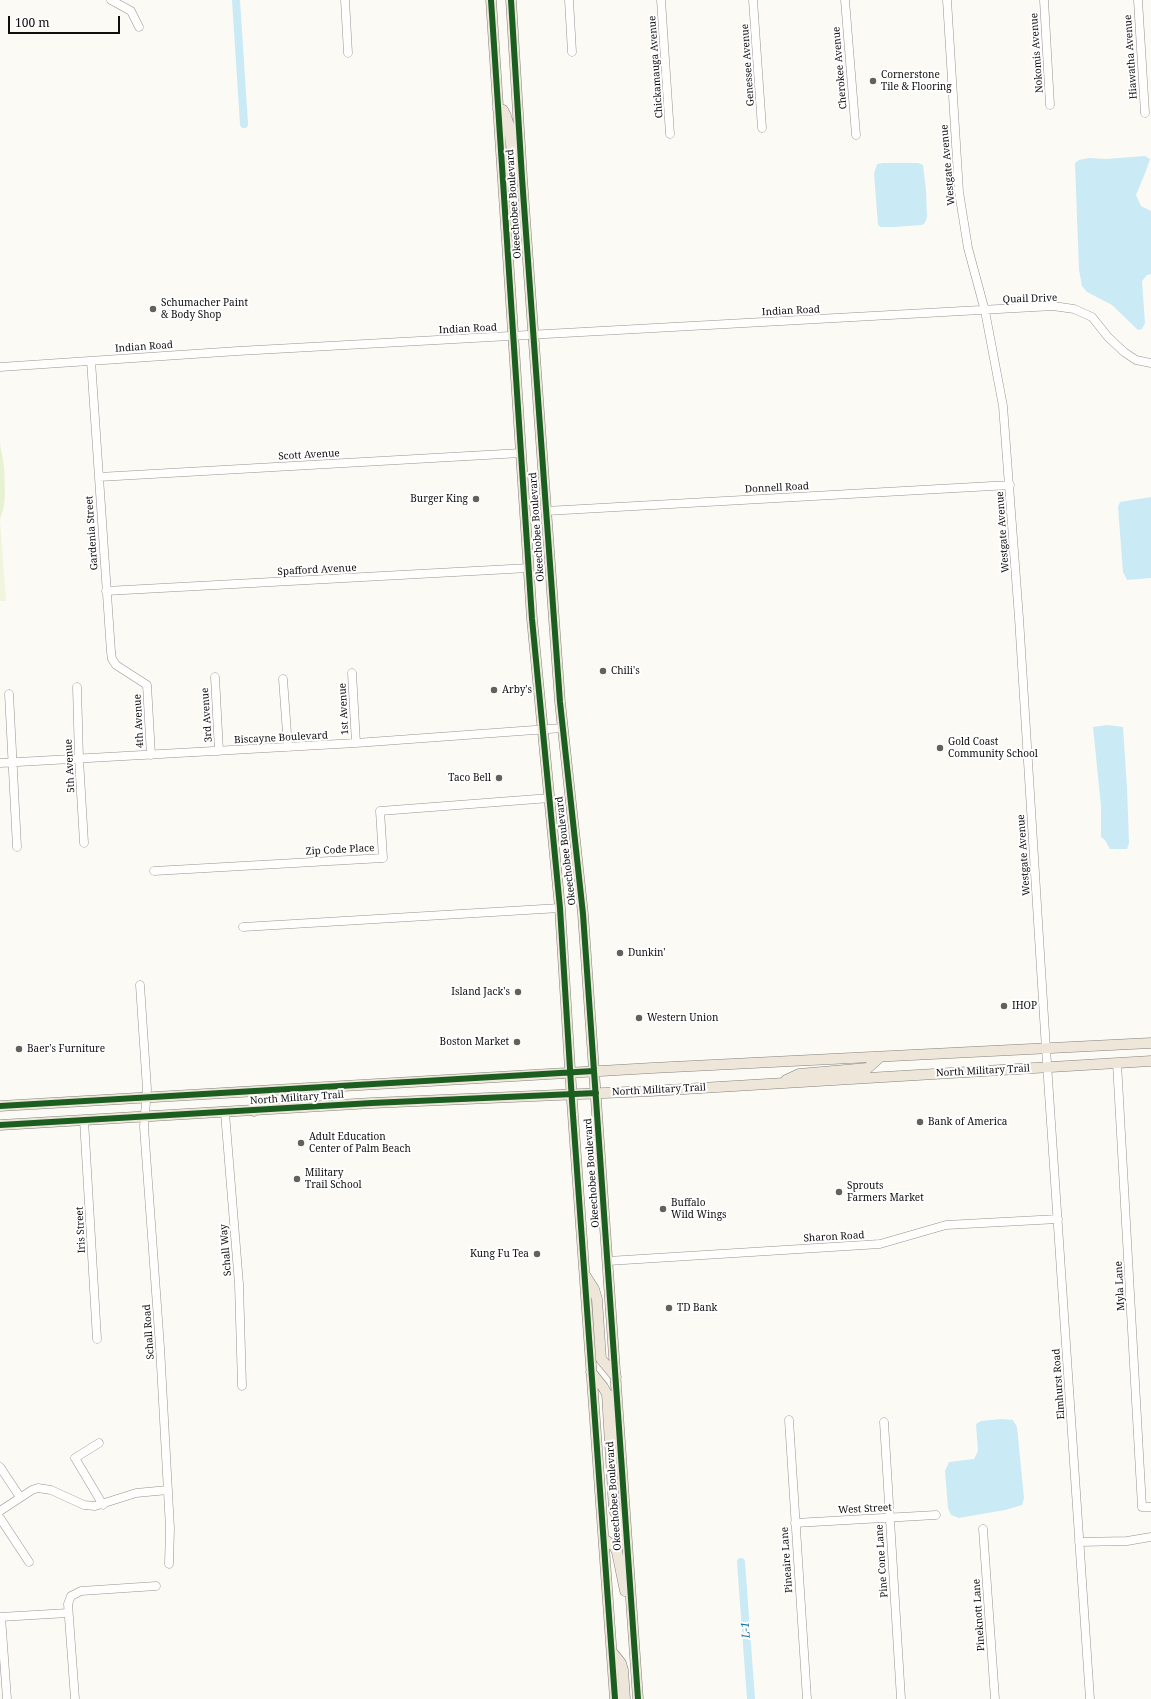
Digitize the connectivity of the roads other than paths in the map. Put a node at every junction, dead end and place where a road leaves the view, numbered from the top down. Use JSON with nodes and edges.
{"nodes":[{"id":1,"x":111,"y":0,"type":"edge"},
{"id":2,"x":344,"y":0,"type":"edge"},
{"id":3,"x":491,"y":0,"type":"edge"},
{"id":4,"x":511,"y":0,"type":"edge"},
{"id":5,"x":569,"y":0,"type":"edge"},
{"id":6,"x":661,"y":0,"type":"edge"},
{"id":7,"x":753,"y":0,"type":"edge"},
{"id":8,"x":845,"y":0,"type":"edge"},
{"id":9,"x":947,"y":0,"type":"edge"},
{"id":10,"x":1044,"y":0,"type":"edge"},
{"id":11,"x":1138,"y":0,"type":"edge"},
{"id":12,"x":139,"y":27,"type":"dead end"},
{"id":13,"x":572,"y":52,"type":"dead end"},
{"id":14,"x":348,"y":53,"type":"dead end"},
{"id":15,"x":1050,"y":105,"type":"dead end"},
{"id":16,"x":498,"y":109,"type":"junction"},
{"id":17,"x":1145,"y":113,"type":"dead end"},
{"id":18,"x":762,"y":128,"type":"dead end"},
{"id":19,"x":670,"y":134,"type":"dead end"},
{"id":20,"x":856,"y":135,"type":"dead end"},
{"id":21,"x":522,"y":178,"type":"junction"},
{"id":22,"x":985,"y":310,"type":"junction"},
{"id":23,"x":534,"y":336,"type":"junction"},
{"id":24,"x":513,"y":337,"type":"junction"},
{"id":25,"x":91,"y":361,"type":"junction"},
{"id":26,"x":1151,"y":363,"type":"edge"},
{"id":27,"x":0,"y":367,"type":"edge"},
{"id":28,"x":521,"y":453,"type":"junction"},
{"id":29,"x":99,"y":477,"type":"junction"},
{"id":30,"x":1010,"y":485,"type":"junction"},
{"id":31,"x":546,"y":511,"type":"junction"},
{"id":32,"x":529,"y":568,"type":"junction"},
{"id":33,"x":106,"y":591,"type":"junction"},
{"id":34,"x":352,"y":673,"type":"dead end"},
{"id":35,"x":215,"y":677,"type":"dead end"},
{"id":36,"x":284,"y":678,"type":"dead end"},
{"id":37,"x":147,"y":685,"type":"joint"},
{"id":38,"x":77,"y":687,"type":"dead end"},
{"id":39,"x":9,"y":694,"type":"dead end"},
{"id":40,"x":562,"y":728,"type":"junction"},
{"id":41,"x":542,"y":730,"type":"junction"},
{"id":42,"x":356,"y":743,"type":"junction"},
{"id":43,"x":288,"y":747,"type":"junction"},
{"id":44,"x":219,"y":751,"type":"junction"},
{"id":45,"x":151,"y":755,"type":"junction"},
{"id":46,"x":79,"y":759,"type":"junction"},
{"id":47,"x":0,"y":763,"type":"edge"},
{"id":48,"x":11,"y":763,"type":"junction"},
{"id":49,"x":550,"y":798,"type":"junction"},
{"id":50,"x":84,"y":843,"type":"dead end"},
{"id":51,"x":16,"y":847,"type":"dead end"},
{"id":52,"x":154,"y":871,"type":"dead end"},
{"id":53,"x":560,"y":908,"type":"junction"},
{"id":54,"x":243,"y":927,"type":"dead end"},
{"id":55,"x":140,"y":985,"type":"dead end"},
{"id":56,"x":1151,"y":1044,"type":"edge"},
{"id":57,"x":1046,"y":1049,"type":"junction"},
{"id":58,"x":880,"y":1058,"type":"junction"},
{"id":59,"x":1151,"y":1061,"type":"edge"},
{"id":60,"x":1117,"y":1063,"type":"junction"},
{"id":61,"x":1048,"y":1067,"type":"junction"},
{"id":62,"x":594,"y":1071,"type":"junction"},
{"id":63,"x":570,"y":1072,"type":"junction"},
{"id":64,"x":779,"y":1083,"type":"junction"},
{"id":65,"x":272,"y":1091,"type":"junction"},
{"id":66,"x":596,"y":1093,"type":"junction"},
{"id":67,"x":571,"y":1094,"type":"junction"},
{"id":68,"x":147,"y":1098,"type":"junction"},
{"id":69,"x":0,"y":1106,"type":"edge"},
{"id":70,"x":254,"y":1111,"type":"junction"},
{"id":71,"x":225,"y":1113,"type":"junction"},
{"id":72,"x":145,"y":1117,"type":"junction"},
{"id":73,"x":84,"y":1120,"type":"junction"},
{"id":74,"x":0,"y":1125,"type":"edge"},
{"id":75,"x":1058,"y":1219,"type":"junction"},
{"id":76,"x":608,"y":1261,"type":"junction"},
{"id":77,"x":584,"y":1274,"type":"junction"},
{"id":78,"x":97,"y":1339,"type":"dead end"},
{"id":79,"x":591,"y":1372,"type":"junction"},
{"id":80,"x":616,"y":1377,"type":"junction"},
{"id":81,"x":242,"y":1386,"type":"dead end"},
{"id":82,"x":789,"y":1420,"type":"dead end"},
{"id":83,"x":884,"y":1422,"type":"dead end"},
{"id":84,"x":99,"y":1443,"type":"dead end"},
{"id":85,"x":0,"y":1467,"type":"edge"},
{"id":86,"x":168,"y":1490,"type":"junction"},
{"id":87,"x":20,"y":1497,"type":"junction"},
{"id":88,"x":103,"y":1505,"type":"junction"},
{"id":89,"x":1151,"y":1507,"type":"edge"},
{"id":90,"x":0,"y":1511,"type":"edge"},
{"id":91,"x":936,"y":1515,"type":"dead end"},
{"id":92,"x":0,"y":1518,"type":"edge"},
{"id":93,"x":889,"y":1518,"type":"junction"},
{"id":94,"x":795,"y":1523,"type":"junction"},
{"id":95,"x":983,"y":1529,"type":"dead end"},
{"id":96,"x":627,"y":1536,"type":"junction"},
{"id":97,"x":1151,"y":1537,"type":"edge"},
{"id":98,"x":604,"y":1539,"type":"junction"},
{"id":99,"x":1079,"y":1542,"type":"junction"},
{"id":100,"x":29,"y":1562,"type":"dead end"},
{"id":101,"x":168,"y":1564,"type":"dead end"},
{"id":102,"x":156,"y":1586,"type":"dead end"},
{"id":103,"x":68,"y":1613,"type":"junction"},
{"id":104,"x":1,"y":1617,"type":"edge"},
{"id":105,"x":634,"y":1640,"type":"junction"},
{"id":106,"x":613,"y":1653,"type":"junction"},
{"id":107,"x":7,"y":1699,"type":"edge"},
{"id":108,"x":75,"y":1699,"type":"edge"},
{"id":109,"x":615,"y":1699,"type":"edge"},
{"id":110,"x":625,"y":1699,"type":"edge"},
{"id":111,"x":638,"y":1699,"type":"edge"},
{"id":112,"x":807,"y":1699,"type":"edge"},
{"id":113,"x":901,"y":1699,"type":"edge"},
{"id":114,"x":995,"y":1699,"type":"edge"},
{"id":115,"x":1090,"y":1699,"type":"edge"}],
"edges":[{"from":1,"to":12,"type":"street"},
{"from":2,"to":14,"type":"street"},
{"from":3,"to":16,"type":"main road","name":"Okeechobee Boulevard"},
{"from":4,"to":21,"type":"main road","name":"Okeechobee Boulevard"},
{"from":5,"to":13,"type":"street"},
{"from":6,"to":19,"type":"street","name":"Chickamauga Avenue"},
{"from":7,"to":18,"type":"street","name":"Genessee Avenue"},
{"from":8,"to":20,"type":"street","name":"Cherokee Avenue"},
{"from":9,"to":22,"type":"street","name":"Westgate Avenue"},
{"from":10,"to":15,"type":"street","name":"Nokomis Avenue"},
{"from":11,"to":17,"type":"street","name":"Hiawatha Avenue"},
{"from":16,"to":21,"type":"main road"},
{"from":16,"to":24,"type":"main road","name":"Okeechobee Boulevard"},
{"from":21,"to":23,"type":"main road","name":"Okeechobee Boulevard"},
{"from":22,"to":23,"type":"street","name":"Indian Road"},
{"from":22,"to":26,"type":"street","name":"Quail Drive"},
{"from":22,"to":30,"type":"street","name":"Westgate Avenue"},
{"from":23,"to":24,"type":"street","name":"Indian Road"},
{"from":23,"to":31,"type":"main road","name":"Okeechobee Boulevard"},
{"from":24,"to":25,"type":"street","name":"Indian Road"},
{"from":24,"to":28,"type":"main road","name":"Okeechobee Boulevard"},
{"from":25,"to":27,"type":"street","name":"Indian Road"},
{"from":25,"to":29,"type":"street","name":"Gardenia Street"},
{"from":28,"to":29,"type":"street","name":"Scott Avenue"},
{"from":28,"to":32,"type":"main road","name":"Okeechobee Boulevard"},
{"from":29,"to":33,"type":"street","name":"Gardenia Street"},
{"from":30,"to":31,"type":"street","name":"Donnell Road"},
{"from":30,"to":57,"type":"street","name":"Westgate Avenue"},
{"from":31,"to":40,"type":"main road","name":"Okeechobee Boulevard"},
{"from":32,"to":33,"type":"street","name":"Spafford Avenue"},
{"from":32,"to":41,"type":"main road","name":"Okeechobee Boulevard"},
{"from":33,"to":37,"type":"street","name":"Gardenia Street"},
{"from":34,"to":42,"type":"street","name":"1st Avenue"},
{"from":35,"to":44,"type":"street","name":"3rd Avenue"},
{"from":36,"to":43,"type":"street"},
{"from":37,"to":45,"type":"street","name":"4th Avenue"},
{"from":38,"to":46,"type":"street","name":"5th Avenue"},
{"from":39,"to":48,"type":"street"},
{"from":40,"to":41,"type":"street","name":"Biscayne Boulevard"},
{"from":40,"to":62,"type":"main road","name":"Okeechobee Boulevard"},
{"from":41,"to":42,"type":"street","name":"Biscayne Boulevard"},
{"from":41,"to":49,"type":"main road","name":"Okeechobee Boulevard"},
{"from":42,"to":43,"type":"street","name":"Biscayne Boulevard"},
{"from":43,"to":44,"type":"street","name":"Biscayne Boulevard"},
{"from":44,"to":45,"type":"street","name":"Biscayne Boulevard"},
{"from":45,"to":46,"type":"street","name":"Biscayne Boulevard"},
{"from":46,"to":48,"type":"street","name":"Biscayne Boulevard"},
{"from":46,"to":50,"type":"street","name":"5th Avenue"},
{"from":47,"to":48,"type":"street","name":"Biscayne Boulevard"},
{"from":48,"to":51,"type":"street"},
{"from":49,"to":52,"type":"street","name":"Zip Code Place"},
{"from":49,"to":53,"type":"main road","name":"Okeechobee Boulevard"},
{"from":53,"to":54,"type":"street"},
{"from":53,"to":63,"type":"main road","name":"Okeechobee Boulevard"},
{"from":55,"to":68,"type":"street","name":"Schall Road"},
{"from":56,"to":57,"type":"main road","name":"North Military Trail"},
{"from":57,"to":58,"type":"main road","name":"North Military Trail"},
{"from":57,"to":61,"type":"street","name":"Westgate Avenue"},
{"from":58,"to":62,"type":"main road","name":"North Military Trail"},
{"from":58,"to":64,"type":"main road"},
{"from":59,"to":60,"type":"main road","name":"North Military Trail"},
{"from":60,"to":61,"type":"main road","name":"North Military Trail"},
{"from":60,"to":89,"type":"street","name":"Myla Lane"},
{"from":61,"to":64,"type":"main road","name":"North Military Trail"},
{"from":61,"to":75,"type":"street","name":"Elmhurst Road"},
{"from":62,"to":63,"type":"main road","name":"North Military Trail"},
{"from":62,"to":66,"type":"main road","name":"Okeechobee Boulevard"},
{"from":63,"to":65,"type":"main road","name":"North Military Trail"},
{"from":63,"to":67,"type":"main road","name":"Okeechobee Boulevard"},
{"from":64,"to":66,"type":"main road","name":"North Military Trail"},
{"from":65,"to":68,"type":"main road","name":"North Military Trail"},
{"from":65,"to":70,"type":"main road"},
{"from":66,"to":67,"type":"main road","name":"North Military Trail"},
{"from":66,"to":76,"type":"main road","name":"Okeechobee Boulevard"},
{"from":67,"to":70,"type":"main road","name":"North Military Trail"},
{"from":67,"to":77,"type":"main road","name":"Okeechobee Boulevard"},
{"from":68,"to":69,"type":"main road","name":"North Military Trail"},
{"from":68,"to":72,"type":"street","name":"Schall Road"},
{"from":70,"to":71,"type":"main road","name":"North Military Trail"},
{"from":71,"to":72,"type":"main road","name":"North Military Trail"},
{"from":71,"to":81,"type":"street","name":"Schall Way"},
{"from":72,"to":73,"type":"main road","name":"North Military Trail"},
{"from":72,"to":86,"type":"street","name":"Schall Road"},
{"from":73,"to":74,"type":"main road","name":"North Military Trail"},
{"from":73,"to":78,"type":"street","name":"Iris Street"},
{"from":75,"to":76,"type":"street","name":"Sharon Road"},
{"from":75,"to":99,"type":"street","name":"Elmhurst Road"},
{"from":76,"to":80,"type":"main road","name":"Okeechobee Boulevard"},
{"from":77,"to":79,"type":"main road","name":"Okeechobee Boulevard"},
{"from":77,"to":80,"type":"main road"},
{"from":79,"to":96,"type":"main road"},
{"from":79,"to":98,"type":"main road","name":"Okeechobee Boulevard"},
{"from":80,"to":96,"type":"main road","name":"Okeechobee Boulevard"},
{"from":82,"to":94,"type":"street","name":"Pineaire Lane"},
{"from":83,"to":93,"type":"street","name":"Pine Cone Lane"},
{"from":84,"to":88,"type":"street"},
{"from":85,"to":87,"type":"street"},
{"from":86,"to":88,"type":"street"},
{"from":86,"to":101,"type":"street","name":"Schall Road"},
{"from":87,"to":88,"type":"street"},
{"from":87,"to":90,"type":"street"},
{"from":91,"to":93,"type":"street","name":"West Street"},
{"from":92,"to":100,"type":"street"},
{"from":93,"to":94,"type":"street","name":"West Street"},
{"from":93,"to":113,"type":"street","name":"Pine Cone Lane"},
{"from":94,"to":112,"type":"street","name":"Pineaire Lane"},
{"from":95,"to":114,"type":"street","name":"Pineknott Lane"},
{"from":96,"to":105,"type":"main road","name":"Okeechobee Boulevard"},
{"from":97,"to":99,"type":"street"},
{"from":98,"to":105,"type":"main road"},
{"from":98,"to":106,"type":"main road","name":"Okeechobee Boulevard"},
{"from":99,"to":115,"type":"street","name":"Elmhurst Road"},
{"from":102,"to":103,"type":"street"},
{"from":103,"to":104,"type":"street"},
{"from":103,"to":108,"type":"street"},
{"from":104,"to":107,"type":"street"},
{"from":105,"to":111,"type":"main road","name":"Okeechobee Boulevard"},
{"from":106,"to":109,"type":"main road","name":"Okeechobee Boulevard"},
{"from":106,"to":110,"type":"main road"}]}
